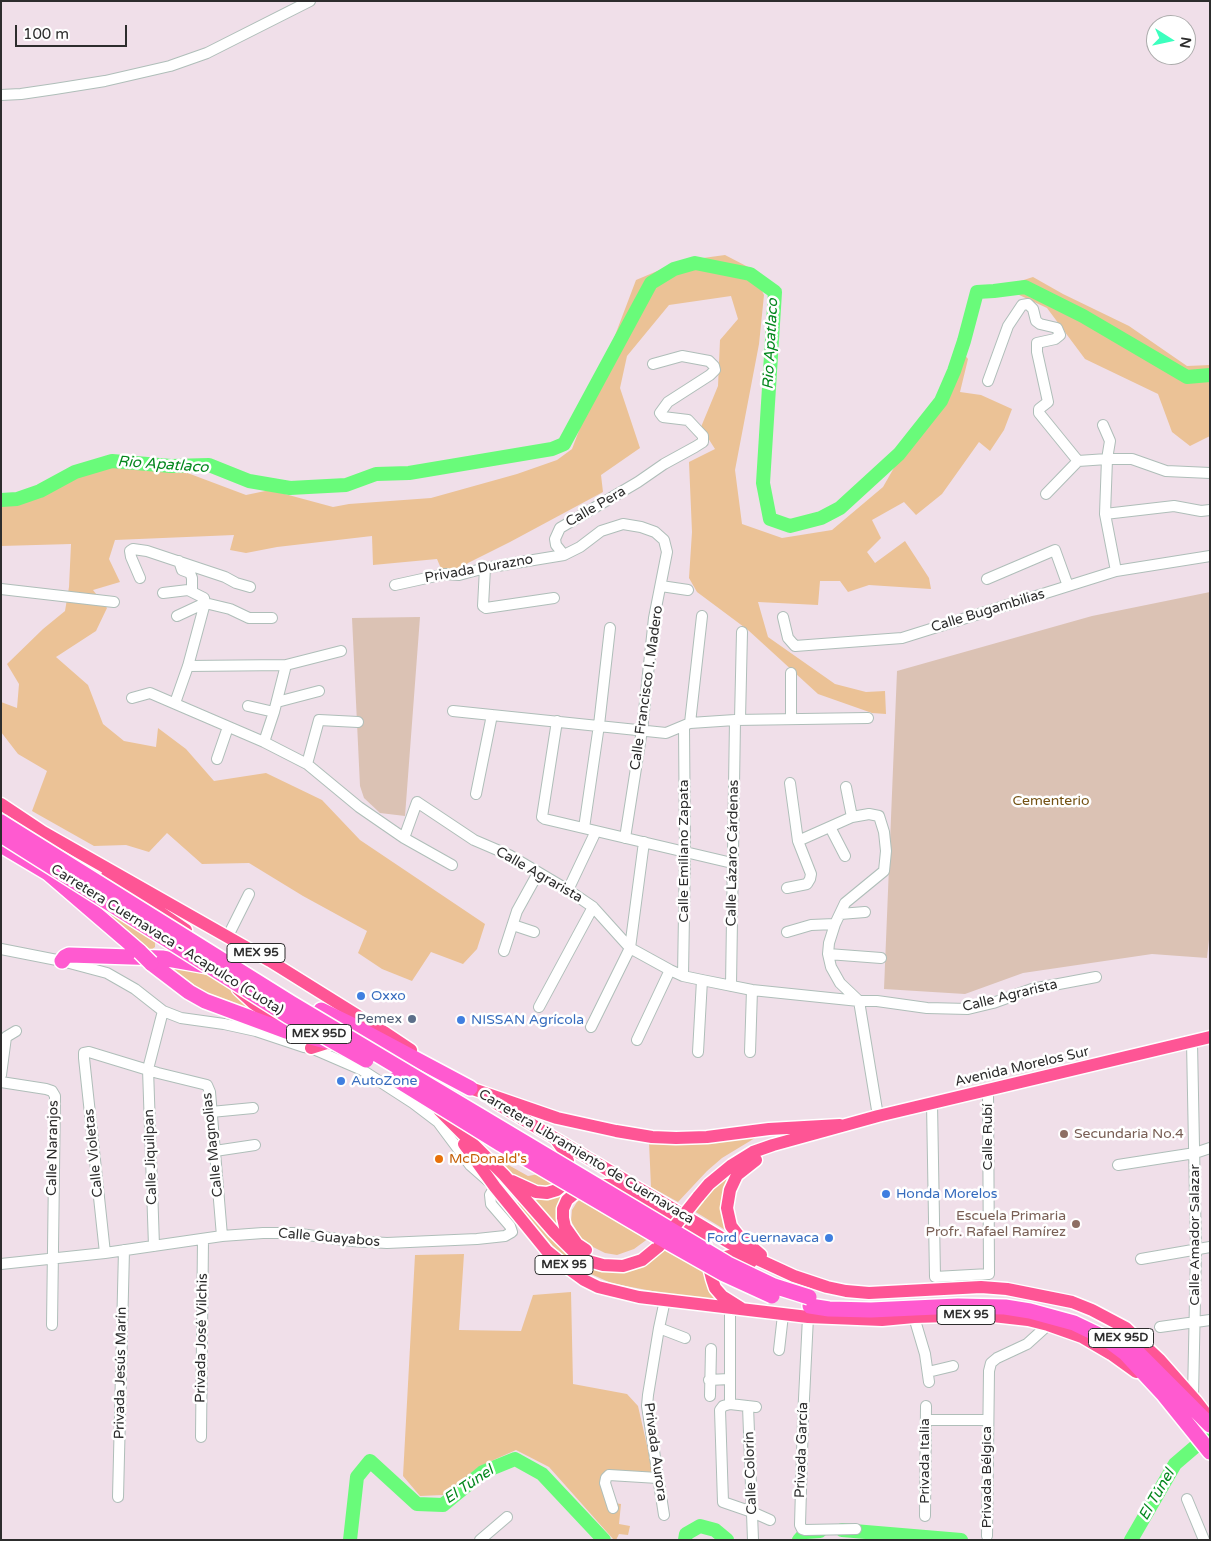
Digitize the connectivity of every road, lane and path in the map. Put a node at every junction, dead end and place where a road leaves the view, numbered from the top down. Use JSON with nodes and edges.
{"nodes":[{"id":1,"x":310,"y":1,"type":"edge"},
{"id":2,"x":1,"y":94,"type":"edge"},
{"id":3,"x":653,"y":364,"type":"dead end"},
{"id":4,"x":988,"y":381,"type":"dead end"},
{"id":5,"x":1103,"y":425,"type":"dead end"},
{"id":6,"x":1107,"y":459,"type":"junction"},
{"id":7,"x":1078,"y":461,"type":"junction"},
{"id":8,"x":1210,"y":473,"type":"edge"},
{"id":9,"x":1048,"y":492,"type":"dead end"},
{"id":10,"x":1210,"y":510,"type":"edge"},
{"id":11,"x":1105,"y":514,"type":"junction"},
{"id":12,"x":664,"y":540,"type":"joint"},
{"id":13,"x":564,"y":555,"type":"junction"},
{"id":14,"x":1210,"y":556,"type":"edge"},
{"id":15,"x":179,"y":561,"type":"junction"},
{"id":16,"x":484,"y":568,"type":"junction"},
{"id":17,"x":1116,"y":571,"type":"junction"},
{"id":18,"x":140,"y":578,"type":"dead end"},
{"id":19,"x":987,"y":578,"type":"dead end"},
{"id":20,"x":395,"y":585,"type":"dead end"},
{"id":21,"x":662,"y":586,"type":"junction"},
{"id":22,"x":1068,"y":586,"type":"junction"},
{"id":23,"x":250,"y":587,"type":"dead end"},
{"id":24,"x":1,"y":589,"type":"edge"},
{"id":25,"x":688,"y":590,"type":"dead end"},
{"id":26,"x":192,"y":592,"type":"junction"},
{"id":27,"x":163,"y":593,"type":"dead end"},
{"id":28,"x":554,"y":598,"type":"dead end"},
{"id":29,"x":205,"y":600,"type":"junction"},
{"id":30,"x":114,"y":602,"type":"dead end"},
{"id":31,"x":177,"y":616,"type":"dead end"},
{"id":32,"x":702,"y":616,"type":"dead end"},
{"id":33,"x":272,"y":618,"type":"dead end"},
{"id":34,"x":783,"y":618,"type":"dead end"},
{"id":35,"x":610,"y":628,"type":"dead end"},
{"id":36,"x":742,"y":632,"type":"dead end"},
{"id":37,"x":341,"y":651,"type":"dead end"},
{"id":38,"x":286,"y":665,"type":"junction"},
{"id":39,"x":188,"y":666,"type":"junction"},
{"id":40,"x":791,"y":674,"type":"dead end"},
{"id":41,"x":319,"y":690,"type":"dead end"},
{"id":42,"x":132,"y":698,"type":"dead end"},
{"id":43,"x":277,"y":702,"type":"junction"},
{"id":44,"x":175,"y":703,"type":"junction"},
{"id":45,"x":248,"y":706,"type":"dead end"},
{"id":46,"x":453,"y":711,"type":"dead end"},
{"id":47,"x":274,"y":712,"type":"junction"},
{"id":48,"x":492,"y":714,"type":"junction"},
{"id":49,"x":868,"y":718,"type":"dead end"},
{"id":50,"x":737,"y":720,"type":"junction"},
{"id":51,"x":791,"y":720,"type":"junction"},
{"id":52,"x":557,"y":721,"type":"junction"},
{"id":53,"x":358,"y":722,"type":"dead end"},
{"id":54,"x":687,"y":725,"type":"junction"},
{"id":55,"x":599,"y":726,"type":"junction"},
{"id":56,"x":228,"y":727,"type":"junction"},
{"id":57,"x":642,"y":730,"type":"junction"},
{"id":58,"x":264,"y":742,"type":"junction"},
{"id":59,"x":217,"y":759,"type":"dead end"},
{"id":60,"x":307,"y":764,"type":"junction"},
{"id":61,"x":790,"y":783,"type":"dead end"},
{"id":62,"x":846,"y":787,"type":"dead end"},
{"id":63,"x":476,"y":794,"type":"dead end"},
{"id":64,"x":1,"y":804,"type":"edge"},
{"id":65,"x":1,"y":815,"type":"edge"},
{"id":66,"x":852,"y":817,"type":"junction"},
{"id":67,"x":1,"y":822,"type":"edge"},
{"id":68,"x":830,"y":827,"type":"junction"},
{"id":69,"x":36,"y":828,"type":"junction"},
{"id":70,"x":584,"y":828,"type":"junction"},
{"id":71,"x":596,"y":831,"type":"junction"},
{"id":72,"x":1,"y":836,"type":"edge"},
{"id":73,"x":404,"y":838,"type":"junction"},
{"id":74,"x":626,"y":838,"type":"junction"},
{"id":75,"x":798,"y":841,"type":"junction"},
{"id":76,"x":644,"y":842,"type":"junction"},
{"id":77,"x":1,"y":845,"type":"edge"},
{"id":78,"x":685,"y":852,"type":"junction"},
{"id":79,"x":845,"y":856,"type":"dead end"},
{"id":80,"x":732,"y":863,"type":"junction"},
{"id":81,"x":452,"y":865,"type":"dead end"},
{"id":82,"x":538,"y":872,"type":"junction"},
{"id":83,"x":787,"y":888,"type":"dead end"},
{"id":84,"x":568,"y":890,"type":"junction"},
{"id":85,"x":248,"y":894,"type":"dead end"},
{"id":86,"x":593,"y":907,"type":"junction"},
{"id":87,"x":865,"y":912,"type":"dead end"},
{"id":88,"x":840,"y":914,"type":"junction"},
{"id":89,"x":834,"y":924,"type":"junction"},
{"id":90,"x":513,"y":925,"type":"junction"},
{"id":91,"x":534,"y":932,"type":"dead end"},
{"id":92,"x":786,"y":932,"type":"dead end"},
{"id":93,"x":228,"y":936,"type":"junction"},
{"id":94,"x":630,"y":948,"type":"junction"},
{"id":95,"x":1,"y":949,"type":"edge"},
{"id":96,"x":504,"y":951,"type":"dead end"},
{"id":97,"x":828,"y":954,"type":"junction"},
{"id":98,"x":881,"y":958,"type":"dead end"},
{"id":99,"x":62,"y":961,"type":"junction"},
{"id":100,"x":670,"y":970,"type":"junction"},
{"id":101,"x":683,"y":976,"type":"junction"},
{"id":102,"x":1096,"y":977,"type":"dead end"},
{"id":103,"x":702,"y":980,"type":"junction"},
{"id":104,"x":731,"y":986,"type":"junction"},
{"id":105,"x":752,"y":990,"type":"junction"},
{"id":106,"x":859,"y":1000,"type":"junction"},
{"id":107,"x":539,"y":1007,"type":"dead end"},
{"id":108,"x":321,"y":1010,"type":"dead end"},
{"id":109,"x":163,"y":1011,"type":"junction"},
{"id":110,"x":591,"y":1027,"type":"dead end"},
{"id":111,"x":16,"y":1031,"type":"dead end"},
{"id":112,"x":1210,"y":1038,"type":"edge"},
{"id":113,"x":637,"y":1040,"type":"dead end"},
{"id":114,"x":330,"y":1042,"type":"junction"},
{"id":115,"x":1192,"y":1042,"type":"junction"},
{"id":116,"x":311,"y":1048,"type":"junction"},
{"id":117,"x":698,"y":1052,"type":"dead end"},
{"id":118,"x":750,"y":1052,"type":"dead end"},
{"id":119,"x":148,"y":1069,"type":"junction"},
{"id":120,"x":1,"y":1075,"type":"edge"},
{"id":121,"x":1,"y":1082,"type":"edge"},
{"id":122,"x":470,"y":1088,"type":"junction"},
{"id":123,"x":988,"y":1090,"type":"junction"},
{"id":124,"x":932,"y":1103,"type":"junction"},
{"id":125,"x":253,"y":1108,"type":"dead end"},
{"id":126,"x":211,"y":1112,"type":"junction"},
{"id":127,"x":444,"y":1115,"type":"junction"},
{"id":128,"x":878,"y":1116,"type":"junction"},
{"id":129,"x":840,"y":1125,"type":"junction"},
{"id":130,"x":795,"y":1128,"type":"junction"},
{"id":131,"x":810,"y":1136,"type":"junction"},
{"id":132,"x":554,"y":1137,"type":"junction"},
{"id":133,"x":255,"y":1145,"type":"dead end"},
{"id":134,"x":1210,"y":1148,"type":"edge"},
{"id":135,"x":214,"y":1151,"type":"junction"},
{"id":136,"x":1195,"y":1153,"type":"junction"},
{"id":137,"x":1118,"y":1165,"type":"dead end"},
{"id":138,"x":504,"y":1175,"type":"junction"},
{"id":139,"x":495,"y":1187,"type":"junction"},
{"id":140,"x":695,"y":1195,"type":"junction"},
{"id":141,"x":222,"y":1236,"type":"junction"},
{"id":142,"x":203,"y":1239,"type":"junction"},
{"id":143,"x":656,"y":1244,"type":"junction"},
{"id":144,"x":154,"y":1246,"type":"junction"},
{"id":145,"x":1210,"y":1248,"type":"edge"},
{"id":146,"x":124,"y":1250,"type":"junction"},
{"id":147,"x":1196,"y":1250,"type":"junction"},
{"id":148,"x":105,"y":1253,"type":"junction"},
{"id":149,"x":51,"y":1258,"type":"junction"},
{"id":150,"x":1141,"y":1259,"type":"dead end"},
{"id":151,"x":1,"y":1264,"type":"edge"},
{"id":152,"x":776,"y":1268,"type":"junction"},
{"id":153,"x":794,"y":1276,"type":"junction"},
{"id":154,"x":712,"y":1279,"type":"junction"},
{"id":155,"x":665,"y":1300,"type":"junction"},
{"id":156,"x":854,"y":1306,"type":"junction"},
{"id":157,"x":730,"y":1309,"type":"junction"},
{"id":158,"x":747,"y":1311,"type":"junction"},
{"id":159,"x":783,"y":1315,"type":"junction"},
{"id":160,"x":808,"y":1317,"type":"junction"},
{"id":161,"x":914,"y":1317,"type":"junction"},
{"id":162,"x":1210,"y":1320,"type":"edge"},
{"id":163,"x":1195,"y":1322,"type":"junction"},
{"id":164,"x":52,"y":1325,"type":"dead end"},
{"id":165,"x":1048,"y":1325,"type":"junction"},
{"id":166,"x":1160,"y":1327,"type":"dead end"},
{"id":167,"x":659,"y":1328,"type":"junction"},
{"id":168,"x":685,"y":1338,"type":"dead end"},
{"id":169,"x":711,"y":1349,"type":"dead end"},
{"id":170,"x":779,"y":1350,"type":"dead end"},
{"id":171,"x":953,"y":1366,"type":"dead end"},
{"id":172,"x":729,"y":1379,"type":"junction"},
{"id":173,"x":710,"y":1380,"type":"junction"},
{"id":174,"x":1164,"y":1395,"type":"junction"},
{"id":175,"x":710,"y":1396,"type":"dead end"},
{"id":176,"x":726,"y":1405,"type":"junction"},
{"id":177,"x":926,"y":1406,"type":"dead end"},
{"id":178,"x":1191,"y":1406,"type":"junction"},
{"id":179,"x":1210,"y":1419,"type":"edge"},
{"id":180,"x":926,"y":1420,"type":"junction"},
{"id":181,"x":988,"y":1420,"type":"junction"},
{"id":182,"x":1210,"y":1426,"type":"edge"},
{"id":183,"x":201,"y":1437,"type":"dead end"},
{"id":184,"x":1210,"y":1452,"type":"edge"},
{"id":185,"x":658,"y":1478,"type":"junction"},
{"id":186,"x":118,"y":1497,"type":"dead end"},
{"id":187,"x":1187,"y":1499,"type":"dead end"},
{"id":188,"x":613,"y":1508,"type":"dead end"},
{"id":189,"x":752,"y":1512,"type":"junction"},
{"id":190,"x":664,"y":1515,"type":"dead end"},
{"id":191,"x":925,"y":1516,"type":"dead end"},
{"id":192,"x":507,"y":1518,"type":"dead end"},
{"id":193,"x":770,"y":1520,"type":"dead end"},
{"id":194,"x":856,"y":1529,"type":"dead end"},
{"id":195,"x":492,"y":1536,"type":"edge"},
{"id":196,"x":987,"y":1536,"type":"dead end"},
{"id":197,"x":480,"y":1540,"type":"edge"},
{"id":198,"x":753,"y":1540,"type":"edge"},
{"id":199,"x":1204,"y":1540,"type":"edge"}],
"edges":[{"from":1,"to":2,"type":"street"},
{"from":3,"to":13,"type":"street","name":"Calle Pera"},
{"from":4,"to":7,"type":"street"},
{"from":5,"to":6,"type":"street"},
{"from":6,"to":7,"type":"street"},
{"from":6,"to":8,"type":"street"},
{"from":6,"to":11,"type":"street"},
{"from":7,"to":9,"type":"street"},
{"from":10,"to":11,"type":"street"},
{"from":11,"to":17,"type":"street"},
{"from":12,"to":13,"type":"street","name":"Calle Pera"},
{"from":12,"to":21,"type":"street","name":"Calle Francisco I. Madero"},
{"from":13,"to":16,"type":"street","name":"Privada Durazno"},
{"from":14,"to":17,"type":"street","name":"Calle Bugambilias"},
{"from":15,"to":18,"type":"street"},
{"from":15,"to":23,"type":"street"},
{"from":15,"to":26,"type":"street"},
{"from":16,"to":20,"type":"street","name":"Privada Durazno"},
{"from":16,"to":28,"type":"street"},
{"from":17,"to":22,"type":"street","name":"Calle Bugambilias"},
{"from":19,"to":22,"type":"street"},
{"from":21,"to":25,"type":"street"},
{"from":21,"to":57,"type":"street","name":"Calle Francisco I. Madero"},
{"from":22,"to":34,"type":"street","name":"Calle Bugambilias"},
{"from":24,"to":30,"type":"street"},
{"from":26,"to":27,"type":"street"},
{"from":26,"to":29,"type":"street"},
{"from":29,"to":31,"type":"street"},
{"from":29,"to":33,"type":"street"},
{"from":29,"to":39,"type":"street"},
{"from":32,"to":54,"type":"street","name":"Calle Emiliano Zapata"},
{"from":35,"to":55,"type":"street"},
{"from":36,"to":50,"type":"street","name":"Calle Lázaro Cárdenas"},
{"from":37,"to":38,"type":"street"},
{"from":38,"to":39,"type":"street"},
{"from":38,"to":43,"type":"street"},
{"from":39,"to":44,"type":"street"},
{"from":40,"to":51,"type":"street"},
{"from":41,"to":43,"type":"street"},
{"from":42,"to":44,"type":"street"},
{"from":43,"to":47,"type":"street"},
{"from":44,"to":56,"type":"street"},
{"from":45,"to":47,"type":"street"},
{"from":46,"to":48,"type":"street"},
{"from":47,"to":58,"type":"street"},
{"from":48,"to":52,"type":"street"},
{"from":48,"to":63,"type":"street"},
{"from":49,"to":51,"type":"street"},
{"from":50,"to":51,"type":"street"},
{"from":50,"to":54,"type":"street"},
{"from":50,"to":80,"type":"street","name":"Calle Lázaro Cárdenas"},
{"from":52,"to":55,"type":"street"},
{"from":52,"to":70,"type":"street"},
{"from":53,"to":60,"type":"street"},
{"from":54,"to":57,"type":"street"},
{"from":54,"to":78,"type":"street","name":"Calle Emiliano Zapata"},
{"from":55,"to":57,"type":"street"},
{"from":55,"to":70,"type":"street"},
{"from":56,"to":58,"type":"street"},
{"from":56,"to":59,"type":"street"},
{"from":57,"to":74,"type":"street","name":"Calle Francisco I. Madero"},
{"from":58,"to":60,"type":"street"},
{"from":60,"to":73,"type":"street"},
{"from":61,"to":75,"type":"street"},
{"from":62,"to":66,"type":"street"},
{"from":64,"to":69,"type":"main road","number":"MEX 95"},
{"from":65,"to":99,"type":"highway"},
{"from":66,"to":68,"type":"street"},
{"from":66,"to":88,"type":"street"},
{"from":67,"to":156,"type":"highway","name":"Carretera Cuernavaca - Acapulco (Cuota)","number":"MEX 95D","bridge":true},
{"from":68,"to":75,"type":"street"},
{"from":68,"to":79,"type":"street"},
{"from":69,"to":93,"type":"main road","number":"MEX 95"},
{"from":69,"to":114,"type":"main road","number":"MEX 95"},
{"from":70,"to":71,"type":"street"},
{"from":71,"to":74,"type":"street"},
{"from":71,"to":84,"type":"street"},
{"from":72,"to":156,"type":"highway","name":"Carretera Cuernavaca - Acapulco (Cuota)","number":"MEX 95D","bridge":true},
{"from":73,"to":81,"type":"street"},
{"from":73,"to":82,"type":"street","name":"Calle Agrarista"},
{"from":74,"to":76,"type":"street"},
{"from":75,"to":83,"type":"street"},
{"from":76,"to":78,"type":"street"},
{"from":76,"to":94,"type":"street"},
{"from":77,"to":114,"type":"highway","bridge":true},
{"from":78,"to":80,"type":"street"},
{"from":78,"to":101,"type":"street","name":"Calle Emiliano Zapata"},
{"from":80,"to":104,"type":"street","name":"Calle Lázaro Cárdenas"},
{"from":82,"to":84,"type":"street","name":"Calle Agrarista"},
{"from":82,"to":90,"type":"street"},
{"from":84,"to":86,"type":"street","name":"Calle Agrarista"},
{"from":85,"to":93,"type":"street"},
{"from":86,"to":94,"type":"street","name":"Calle Agrarista"},
{"from":86,"to":107,"type":"street"},
{"from":87,"to":88,"type":"street"},
{"from":88,"to":89,"type":"street"},
{"from":89,"to":92,"type":"street"},
{"from":89,"to":97,"type":"street"},
{"from":90,"to":91,"type":"street"},
{"from":90,"to":96,"type":"street"},
{"from":93,"to":122,"type":"main road","number":"MEX 95"},
{"from":94,"to":100,"type":"street","name":"Calle Agrarista"},
{"from":94,"to":110,"type":"street"},
{"from":95,"to":99,"type":"street"},
{"from":97,"to":98,"type":"street"},
{"from":97,"to":106,"type":"street"},
{"from":99,"to":109,"type":"street"},
{"from":100,"to":101,"type":"street","name":"Calle Agrarista"},
{"from":100,"to":113,"type":"street"},
{"from":101,"to":103,"type":"street","name":"Calle Agrarista"},
{"from":102,"to":106,"type":"street","name":"Calle Agrarista"},
{"from":103,"to":104,"type":"street","name":"Calle Agrarista"},
{"from":103,"to":117,"type":"street"},
{"from":104,"to":105,"type":"street","name":"Calle Agrarista"},
{"from":105,"to":106,"type":"street","name":"Calle Agrarista"},
{"from":105,"to":118,"type":"street"},
{"from":106,"to":128,"type":"street"},
{"from":108,"to":122,"type":"highway"},
{"from":109,"to":116,"type":"street"},
{"from":109,"to":119,"type":"street","name":"Calle Jiquilpan"},
{"from":111,"to":120,"type":"street"},
{"from":112,"to":115,"type":"main road","name":"Avenida Morelos Sur","number":"MEX 95"},
{"from":114,"to":116,"type":"main road"},
{"from":114,"to":127,"type":"main road","number":"MEX 95"},
{"from":115,"to":123,"type":"main road","name":"Avenida Morelos Sur","number":"MEX 95"},
{"from":115,"to":136,"type":"street","name":"Calle Amador Salazar"},
{"from":116,"to":139,"type":"street"},
{"from":119,"to":126,"type":"street","name":"Calle Magnolias"},
{"from":119,"to":144,"type":"street","name":"Calle Jiquilpan"},
{"from":119,"to":148,"type":"street","name":"Calle Violetas"},
{"from":121,"to":149,"type":"street","name":"Calle Naranjos"},
{"from":122,"to":130,"type":"main road","number":"MEX 95"},
{"from":122,"to":132,"type":"main road","name":"Carretera Libramiento de Cuernavaca","number":"MEX 95"},
{"from":123,"to":124,"type":"main road","name":"Avenida Morelos Sur","number":"MEX 95"},
{"from":123,"to":124,"type":"street","name":"Calle Rubí"},
{"from":124,"to":128,"type":"main road","name":"Avenida Morelos Sur","number":"MEX 95"},
{"from":125,"to":126,"type":"street"},
{"from":126,"to":135,"type":"street","name":"Calle Magnolias"},
{"from":127,"to":138,"type":"main road","number":"MEX 95"},
{"from":127,"to":139,"type":"main road","name":"Carretera Libramiento de Cuernavaca","number":"MEX 95"},
{"from":128,"to":129,"type":"main road","name":"Avenida Morelos Sur","number":"MEX 95"},
{"from":129,"to":130,"type":"main road","number":"MEX 95"},
{"from":129,"to":131,"type":"main road","number":"MEX 95"},
{"from":130,"to":140,"type":"main road"},
{"from":131,"to":140,"type":"main road","number":"MEX 95"},
{"from":131,"to":152,"type":"main road"},
{"from":132,"to":138,"type":"main road"},
{"from":132,"to":152,"type":"main road","name":"Carretera Libramiento de Cuernavaca","number":"MEX 95"},
{"from":133,"to":135,"type":"street"},
{"from":134,"to":136,"type":"street"},
{"from":135,"to":141,"type":"street","name":"Calle Magnolias"},
{"from":136,"to":137,"type":"street"},
{"from":136,"to":147,"type":"street","name":"Calle Amador Salazar"},
{"from":138,"to":143,"type":"main road","number":"MEX 95"},
{"from":139,"to":141,"type":"street","name":"Calle Guayabos"},
{"from":139,"to":155,"type":"main road","name":"Carretera Libramiento de Cuernavaca","number":"MEX 95"},
{"from":140,"to":143,"type":"main road","bridge":true},
{"from":141,"to":142,"type":"street","name":"Calle Guayabos"},
{"from":142,"to":144,"type":"street","name":"Calle Guayabos"},
{"from":142,"to":183,"type":"street","name":"Privada José Vilchis"},
{"from":143,"to":154,"type":"main road"},
{"from":144,"to":146,"type":"street","name":"Calle Guayabos"},
{"from":145,"to":147,"type":"street"},
{"from":146,"to":148,"type":"street","name":"Calle Guayabos"},
{"from":146,"to":186,"type":"street","name":"Privada Jesús Marín"},
{"from":147,"to":150,"type":"street"},
{"from":147,"to":163,"type":"street","name":"Calle Amador Salazar"},
{"from":148,"to":149,"type":"street","name":"Calle Guayabos"},
{"from":149,"to":151,"type":"street","name":"Calle Guayabos"},
{"from":149,"to":164,"type":"street","name":"Calle Naranjos"},
{"from":152,"to":153,"type":"main road","name":"Carretera Libramiento de Cuernavaca","number":"MEX 95"},
{"from":153,"to":154,"type":"main road"},
{"from":153,"to":178,"type":"main road","name":"Carretera Libramiento de Cuernavaca","number":"MEX 95"},
{"from":154,"to":158,"type":"main road"},
{"from":155,"to":157,"type":"main road","name":"Carretera Libramiento de Cuernavaca","number":"MEX 95"},
{"from":155,"to":167,"type":"street","name":"Privada Aurora"},
{"from":156,"to":174,"type":"highway","name":"Carretera Cuernavaca - Acapulco (Cuota)","number":"MEX 95D"},
{"from":156,"to":178,"type":"highway","name":"Carretera Cuernavaca - Acapulco (Cuota)","number":"MEX 95D"},
{"from":157,"to":158,"type":"main road","name":"Carretera Libramiento de Cuernavaca","number":"MEX 95"},
{"from":157,"to":172,"type":"street"},
{"from":158,"to":159,"type":"main road","name":"Carretera Libramiento de Cuernavaca","number":"MEX 95"},
{"from":159,"to":160,"type":"main road","name":"Carretera Libramiento de Cuernavaca","number":"MEX 95"},
{"from":159,"to":170,"type":"street"},
{"from":160,"to":161,"type":"main road","name":"Carretera Libramiento de Cuernavaca","number":"MEX 95"},
{"from":160,"to":194,"type":"street","name":"Privada García"},
{"from":161,"to":165,"type":"main road","name":"Carretera Libramiento de Cuernavaca","number":"MEX 95"},
{"from":161,"to":171,"type":"street"},
{"from":162,"to":163,"type":"street"},
{"from":163,"to":166,"type":"street"},
{"from":163,"to":178,"type":"street","name":"Calle Amador Salazar"},
{"from":165,"to":174,"type":"main road","name":"Carretera Libramiento de Cuernavaca","number":"MEX 95"},
{"from":165,"to":181,"type":"street"},
{"from":167,"to":168,"type":"street"},
{"from":167,"to":185,"type":"street","name":"Privada Aurora"},
{"from":169,"to":173,"type":"street"},
{"from":172,"to":173,"type":"street"},
{"from":172,"to":176,"type":"street"},
{"from":173,"to":175,"type":"street"},
{"from":174,"to":178,"type":"highway","name":"Carretera Libramiento de Cuernavaca","number":"MEX 95"},
{"from":176,"to":189,"type":"street"},
{"from":176,"to":189,"type":"street","name":"Calle Colorín"},
{"from":177,"to":180,"type":"street","name":"Privada Italia"},
{"from":178,"to":179,"type":"main road","name":"Carretera Libramiento de Cuernavaca","number":"MEX 95"},
{"from":178,"to":182,"type":"highway","name":"Carretera Cuernavaca - Acapulco (Cuota)","number":"MEX 95D"},
{"from":178,"to":184,"type":"highway","name":"Carretera Libramiento de Cuernavaca","number":"MEX 95"},
{"from":180,"to":181,"type":"street","name":"Privada Bélgica"},
{"from":180,"to":191,"type":"street","name":"Privada Italia"},
{"from":181,"to":196,"type":"street","name":"Privada Bélgica"},
{"from":185,"to":188,"type":"street"},
{"from":185,"to":190,"type":"street","name":"Privada Aurora"},
{"from":187,"to":199,"type":"street"},
{"from":189,"to":193,"type":"street"},
{"from":189,"to":198,"type":"street","name":"Calle Colorín"},
{"from":192,"to":195,"type":"street"},
{"from":195,"to":197,"type":"street"}]}
